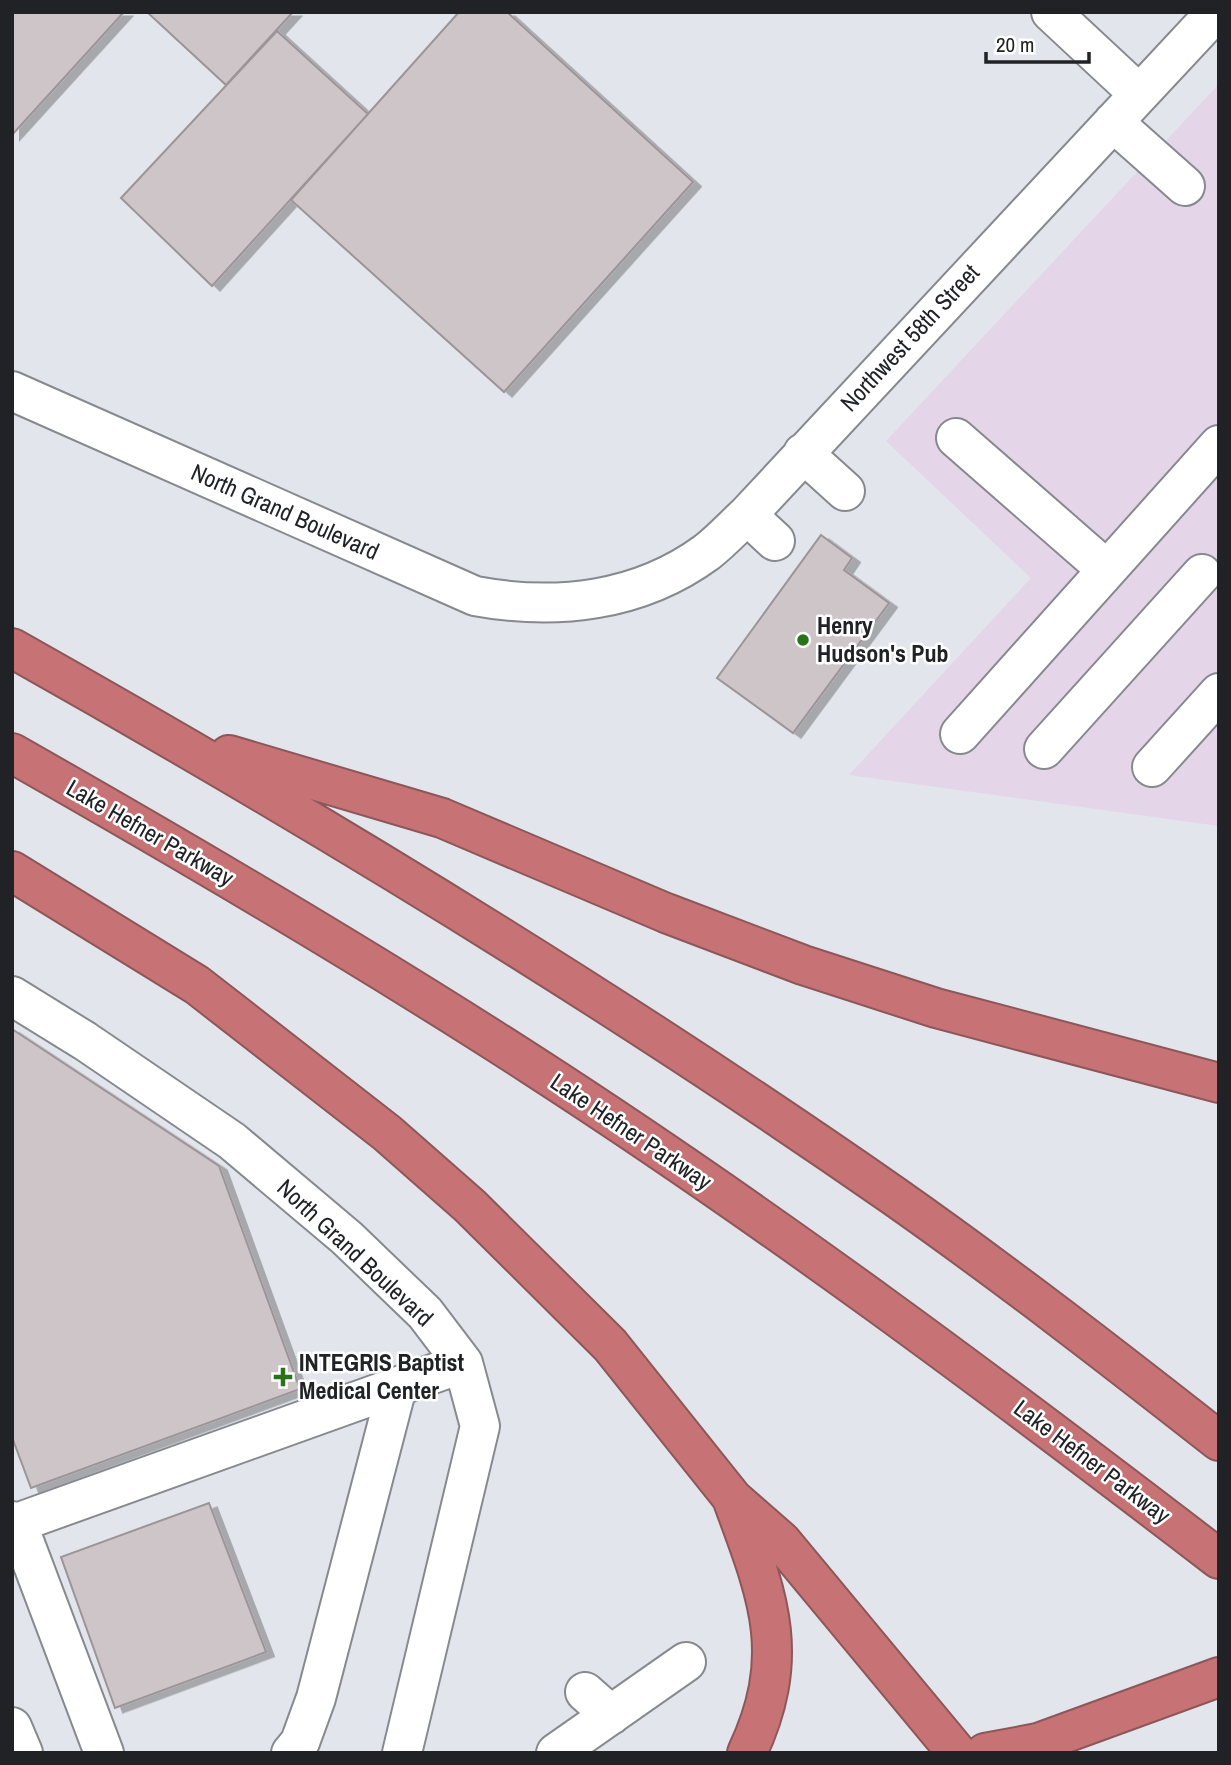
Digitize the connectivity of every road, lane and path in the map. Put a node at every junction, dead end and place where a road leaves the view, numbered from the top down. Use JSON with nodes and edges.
{"nodes":[{"id":1,"x":1216,"y":12,"type":"edge"},
{"id":2,"x":1075,"y":20,"type":"edge"},
{"id":3,"x":1139,"y":94,"type":"junction"},
{"id":4,"x":1113,"y":122,"type":"junction"},
{"id":5,"x":1185,"y":186,"type":"dead end"},
{"id":6,"x":12,"y":391,"type":"edge"},
{"id":7,"x":956,"y":438,"type":"dead end"},
{"id":8,"x":1219,"y":444,"type":"edge"},
{"id":9,"x":803,"y":453,"type":"junction"},
{"id":10,"x":845,"y":491,"type":"dead end"},
{"id":11,"x":747,"y":515,"type":"junction"},
{"id":12,"x":775,"y":541,"type":"dead end"},
{"id":13,"x":1107,"y":570,"type":"junction"},
{"id":14,"x":1202,"y":574,"type":"dead end"},
{"id":15,"x":566,"y":604,"type":"joint"},
{"id":16,"x":12,"y":648,"type":"edge"},
{"id":17,"x":1219,"y":693,"type":"edge"},
{"id":18,"x":960,"y":734,"type":"dead end"},
{"id":19,"x":174,"y":739,"type":"junction"},
{"id":20,"x":1044,"y":749,"type":"dead end"},
{"id":21,"x":12,"y":753,"type":"edge"},
{"id":22,"x":1152,"y":767,"type":"dead end"},
{"id":23,"x":12,"y":871,"type":"edge"},
{"id":24,"x":12,"y":996,"type":"edge"},
{"id":25,"x":1219,"y":1083,"type":"edge"},
{"id":26,"x":463,"y":1363,"type":"junction"},
{"id":27,"x":397,"y":1387,"type":"junction"},
{"id":28,"x":1219,"y":1441,"type":"edge"},
{"id":29,"x":733,"y":1499,"type":"junction"},
{"id":30,"x":13,"y":1522,"type":"edge"},
{"id":31,"x":1219,"y":1559,"type":"edge"},
{"id":32,"x":686,"y":1662,"type":"dead end"},
{"id":33,"x":1219,"y":1678,"type":"edge"},
{"id":34,"x":12,"y":1727,"type":"edge"},
{"id":35,"x":23,"y":1753,"type":"edge"},
{"id":36,"x":104,"y":1753,"type":"edge"},
{"id":37,"x":291,"y":1753,"type":"edge"},
{"id":38,"x":402,"y":1753,"type":"edge"},
{"id":39,"x":556,"y":1753,"type":"edge"},
{"id":40,"x":747,"y":1753,"type":"edge"},
{"id":41,"x":957,"y":1753,"type":"edge"},
{"id":42,"x":985,"y":1753,"type":"edge"}],
"edges":[{"from":1,"to":3,"type":"street","name":"Northwest 58th Street"},
{"from":2,"to":3,"type":"street"},
{"from":3,"to":4,"type":"street","name":"Northwest 58th Street"},
{"from":4,"to":5,"type":"street"},
{"from":4,"to":9,"type":"street","name":"Northwest 58th Street"},
{"from":6,"to":15,"type":"street","name":"North Grand Boulevard"},
{"from":7,"to":13,"type":"street"},
{"from":8,"to":13,"type":"street"},
{"from":9,"to":10,"type":"street"},
{"from":9,"to":11,"type":"street","name":"Northwest 58th Street"},
{"from":11,"to":12,"type":"street"},
{"from":11,"to":15,"type":"street","name":"Northwest 58th Street"},
{"from":13,"to":18,"type":"street"},
{"from":14,"to":20,"type":"street"},
{"from":16,"to":19,"type":"highway"},
{"from":17,"to":22,"type":"street"},
{"from":19,"to":25,"type":"highway"},
{"from":19,"to":28,"type":"highway"},
{"from":21,"to":31,"type":"highway","name":"Lake Hefner Parkway"},
{"from":23,"to":29,"type":"highway"},
{"from":24,"to":26,"type":"street","name":"North Grand Boulevard"},
{"from":26,"to":27,"type":"street"},
{"from":26,"to":38,"type":"street","name":"North Grand Boulevard"},
{"from":27,"to":30,"type":"street"},
{"from":27,"to":37,"type":"street"},
{"from":29,"to":40,"type":"highway"},
{"from":29,"to":41,"type":"highway"},
{"from":30,"to":36,"type":"street"},
{"from":32,"to":39,"type":"street"},
{"from":33,"to":42,"type":"highway"},
{"from":34,"to":35,"type":"street"}]}
